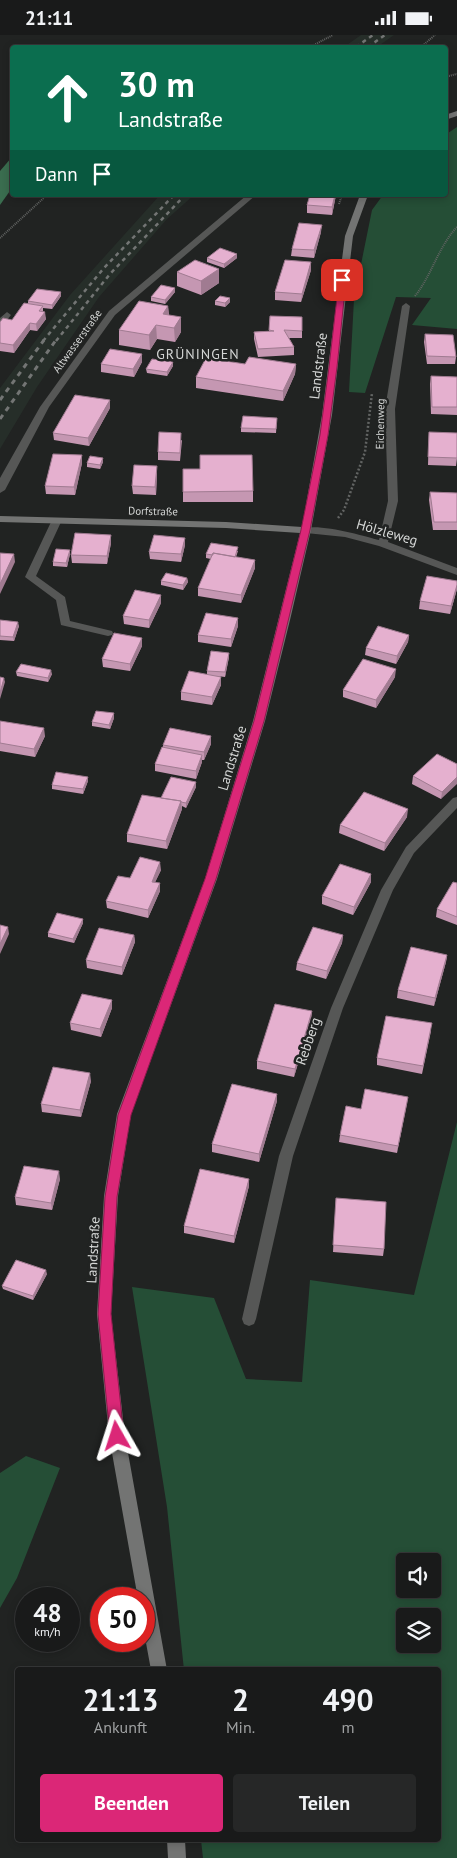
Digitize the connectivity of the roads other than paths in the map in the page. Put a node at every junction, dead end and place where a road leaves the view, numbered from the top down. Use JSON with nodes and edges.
{"nodes":[{"id":1,"x":250,"y":197,"type":"edge"},
{"id":2,"x":362,"y":198,"type":"edge"},
{"id":3,"x":406,"y":306,"type":"dead end"},
{"id":4,"x":7,"y":315,"type":"dead end"},
{"id":5,"x":0,"y":323,"type":"edge"},
{"id":6,"x":0,"y":490,"type":"edge"},
{"id":7,"x":0,"y":519,"type":"edge"},
{"id":8,"x":56,"y":522,"type":"junction"},
{"id":9,"x":306,"y":530,"type":"junction"},
{"id":10,"x":383,"y":543,"type":"junction"},
{"id":11,"x":457,"y":572,"type":"edge"},
{"id":12,"x":108,"y":633,"type":"dead end"},
{"id":13,"x":457,"y":801,"type":"edge"},
{"id":14,"x":249,"y":1319,"type":"dead end"},
{"id":15,"x":158,"y":1667,"type":"edge"},
{"id":16,"x":176,"y":1842,"type":"edge"},
{"id":17,"x":177,"y":1858,"type":"edge"}],
"edges":[{"from":1,"to":6,"type":"street","name":"Altwasserstraße"},
{"from":2,"to":9,"type":"main road","name":"Landstraße"},
{"from":3,"to":10,"type":"street","name":"Eichenweg"},
{"from":4,"to":5,"type":"street"},
{"from":7,"to":8,"type":"main road","name":"Dorfstraße"},
{"from":8,"to":9,"type":"main road","name":"Dorfstraße"},
{"from":8,"to":12,"type":"street"},
{"from":9,"to":10,"type":"street","name":"Hölzleweg"},
{"from":9,"to":15,"type":"main road","name":"Landstraße"},
{"from":10,"to":11,"type":"street","name":"Hölzleweg"},
{"from":13,"to":14,"type":"street","name":"Rebberg"},
{"from":16,"to":17,"type":"main road"}]}
